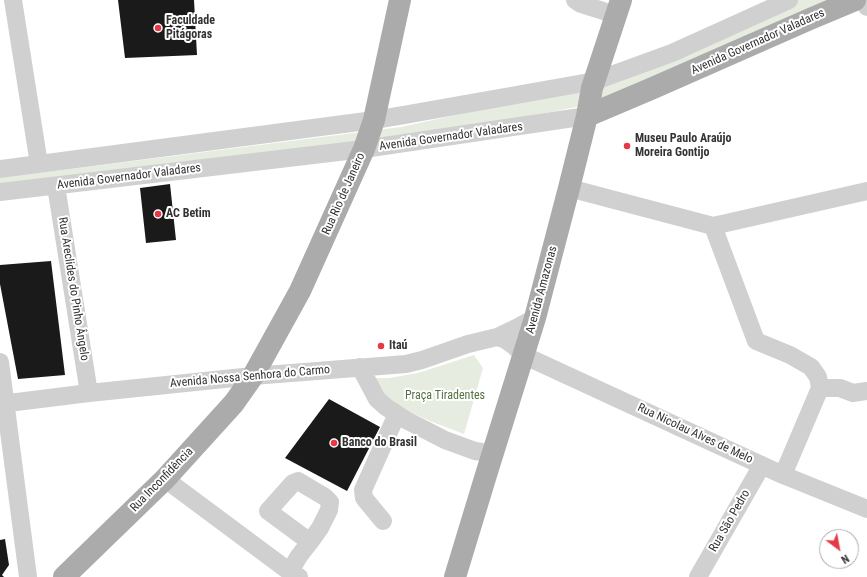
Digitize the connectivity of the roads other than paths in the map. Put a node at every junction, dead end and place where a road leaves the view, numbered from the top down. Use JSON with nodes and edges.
{"nodes":[{"id":1,"x":13,"y":0,"type":"edge"},
{"id":2,"x":400,"y":0,"type":"edge"},
{"id":3,"x":574,"y":0,"type":"edge"},
{"id":4,"x":789,"y":0,"type":"edge"},
{"id":5,"x":855,"y":0,"type":"edge"},
{"id":6,"x":865,"y":0,"type":"edge"},
{"id":7,"x":867,"y":7,"type":"edge"},
{"id":8,"x":618,"y":8,"type":"edge"},
{"id":9,"x":595,"y":81,"type":"junction"},
{"id":10,"x":587,"y":116,"type":"junction"},
{"id":11,"x":374,"y":120,"type":"junction"},
{"id":12,"x":364,"y":149,"type":"junction"},
{"id":13,"x":39,"y":164,"type":"junction"},
{"id":14,"x":0,"y":169,"type":"edge"},
{"id":15,"x":56,"y":186,"type":"junction"},
{"id":16,"x":569,"y":188,"type":"junction"},
{"id":17,"x":867,"y":191,"type":"edge"},
{"id":18,"x":0,"y":192,"type":"edge"},
{"id":19,"x":713,"y":226,"type":"junction"},
{"id":20,"x":535,"y":318,"type":"junction"},
{"id":21,"x":497,"y":337,"type":"junction"},
{"id":22,"x":524,"y":355,"type":"junction"},
{"id":23,"x":0,"y":362,"type":"edge"},
{"id":24,"x":360,"y":367,"type":"junction"},
{"id":25,"x":253,"y":376,"type":"junction"},
{"id":26,"x":820,"y":388,"type":"junction"},
{"id":27,"x":867,"y":391,"type":"edge"},
{"id":28,"x":89,"y":393,"type":"junction"},
{"id":29,"x":3,"y":404,"type":"edge"},
{"id":30,"x":397,"y":414,"type":"junction"},
{"id":31,"x":493,"y":453,"type":"junction"},
{"id":32,"x":762,"y":465,"type":"junction"},
{"id":33,"x":783,"y":475,"type":"junction"},
{"id":34,"x":165,"y":479,"type":"junction"},
{"id":35,"x":867,"y":509,"type":"edge"},
{"id":36,"x":383,"y":521,"type":"dead end"},
{"id":37,"x":310,"y":542,"type":"dead end"},
{"id":38,"x":288,"y":573,"type":"edge"},
{"id":39,"x":28,"y":577,"type":"edge"},
{"id":40,"x":64,"y":577,"type":"edge"},
{"id":41,"x":455,"y":577,"type":"edge"},
{"id":42,"x":698,"y":577,"type":"edge"}],
"edges":[{"from":1,"to":13,"type":"street"},
{"from":2,"to":11,"type":"main road","name":"Rua Rio de Janeiro"},
{"from":3,"to":8,"type":"street"},
{"from":4,"to":9,"type":"street","name":"Avenida Governador Valadares"},
{"from":5,"to":10,"type":"main road","name":"Avenida Governador Valadares"},
{"from":6,"to":7,"type":"street"},
{"from":8,"to":9,"type":"main road","name":"Avenida Amazonas"},
{"from":9,"to":10,"type":"main road","name":"Avenida Amazonas"},
{"from":9,"to":11,"type":"street","name":"Avenida Governador Valadares"},
{"from":10,"to":12,"type":"street","name":"Avenida Governador Valadares"},
{"from":10,"to":16,"type":"main road","name":"Avenida Amazonas"},
{"from":11,"to":12,"type":"main road","name":"Rua Rio de Janeiro"},
{"from":11,"to":13,"type":"street","name":"Avenida Governador Valadares"},
{"from":12,"to":15,"type":"street","name":"Avenida Governador Valadares"},
{"from":12,"to":25,"type":"main road","name":"Rua Rio de Janeiro"},
{"from":13,"to":14,"type":"street","name":"Avenida Governador Valadares"},
{"from":15,"to":18,"type":"street","name":"Avenida Governador Valadares"},
{"from":15,"to":28,"type":"street","name":"Rua Areclides do Pinho Ângelo"},
{"from":16,"to":19,"type":"street"},
{"from":16,"to":20,"type":"main road","name":"Avenida Amazonas"},
{"from":17,"to":19,"type":"street"},
{"from":19,"to":26,"type":"street"},
{"from":20,"to":21,"type":"street","name":"Avenida Nossa Senhora do Carmo"},
{"from":20,"to":22,"type":"main road","name":"Avenida Amazonas"},
{"from":21,"to":22,"type":"street","name":"Rua Nicolau Alves de Melo"},
{"from":21,"to":24,"type":"street","name":"Avenida Nossa Senhora do Carmo"},
{"from":22,"to":31,"type":"main road","name":"Avenida Amazonas"},
{"from":22,"to":32,"type":"street","name":"Rua Nicolau Alves de Melo"},
{"from":23,"to":29,"type":"street"},
{"from":24,"to":25,"type":"street","name":"Avenida Nossa Senhora do Carmo"},
{"from":24,"to":30,"type":"street"},
{"from":25,"to":28,"type":"street","name":"Avenida Nossa Senhora do Carmo"},
{"from":25,"to":34,"type":"main road","name":"Rua Inconfidência"},
{"from":26,"to":27,"type":"street"},
{"from":26,"to":33,"type":"street"},
{"from":28,"to":29,"type":"street","name":"Avenida Nossa Senhora do Carmo"},
{"from":29,"to":39,"type":"street"},
{"from":30,"to":31,"type":"street"},
{"from":30,"to":36,"type":"street"},
{"from":31,"to":41,"type":"main road","name":"Avenida Amazonas"},
{"from":32,"to":33,"type":"street","name":"Rua Nicolau Alves de Melo"},
{"from":32,"to":42,"type":"street","name":"Rua São Pedro"},
{"from":33,"to":35,"type":"street","name":"Rua Nicolau Alves de Melo"},
{"from":34,"to":38,"type":"street"},
{"from":34,"to":40,"type":"main road","name":"Rua Inconfidência"},
{"from":37,"to":38,"type":"street"}]}
